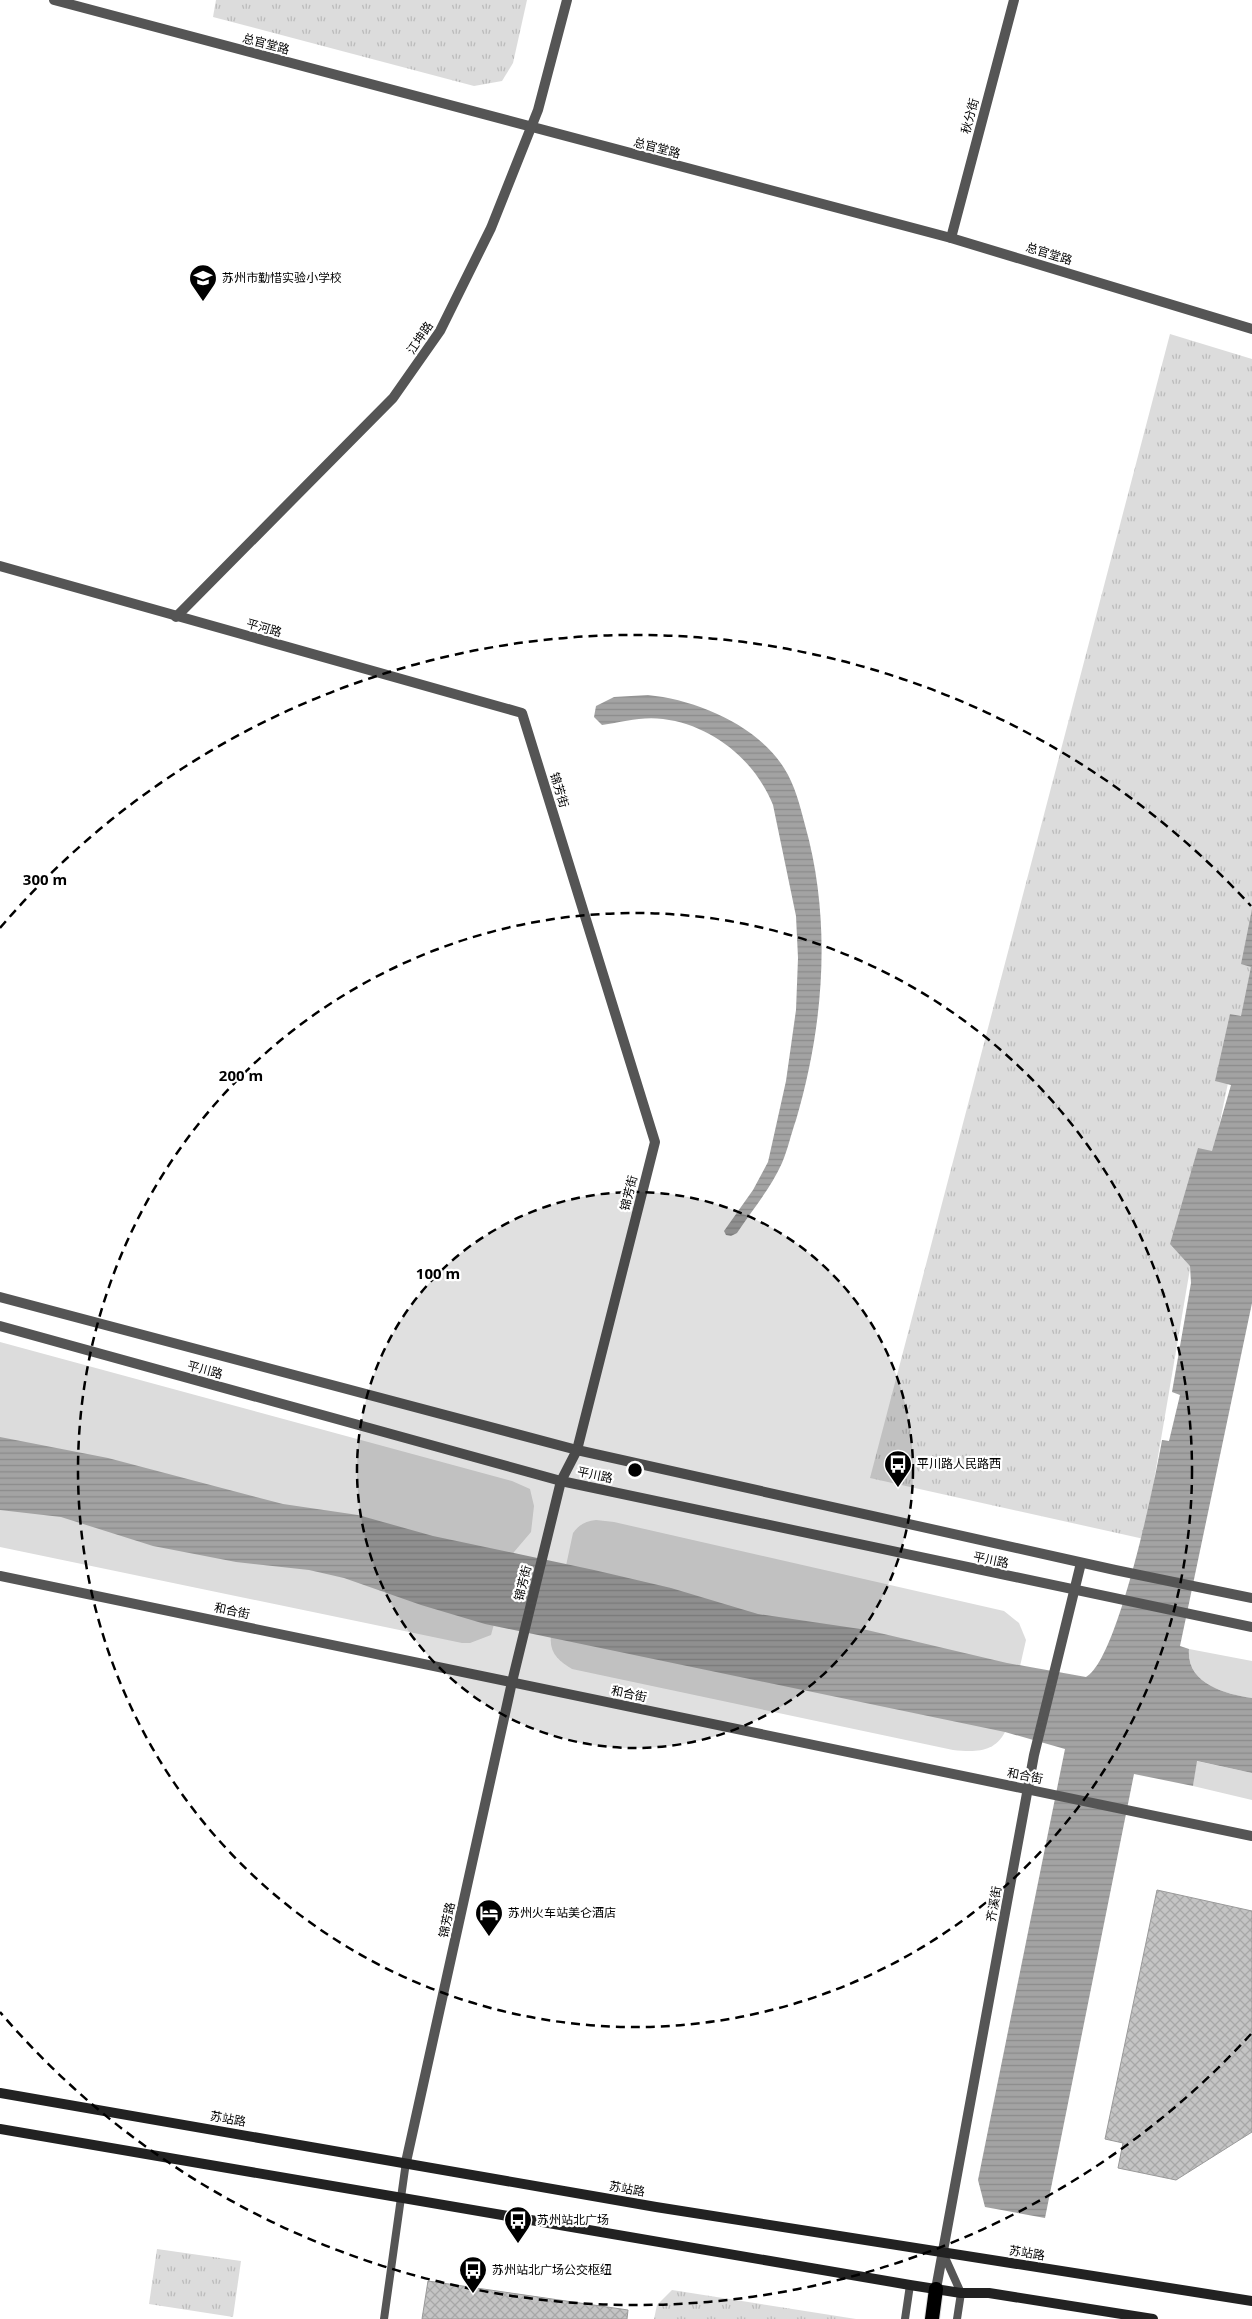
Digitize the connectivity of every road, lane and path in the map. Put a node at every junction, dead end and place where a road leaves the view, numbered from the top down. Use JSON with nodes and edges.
{"nodes":[{"id":1,"x":54,"y":0,"type":"edge"},
{"id":2,"x":567,"y":0,"type":"edge"},
{"id":3,"x":1014,"y":0,"type":"edge"},
{"id":4,"x":531,"y":128,"type":"junction"},
{"id":5,"x":951,"y":238,"type":"junction"},
{"id":6,"x":1252,"y":329,"type":"edge"},
{"id":7,"x":0,"y":566,"type":"edge"},
{"id":8,"x":176,"y":617,"type":"junction"},
{"id":9,"x":522,"y":713,"type":"joint"},
{"id":10,"x":0,"y":1297,"type":"edge"},
{"id":11,"x":0,"y":1326,"type":"edge"},
{"id":12,"x":577,"y":1450,"type":"junction"},
{"id":13,"x":561,"y":1481,"type":"junction"},
{"id":14,"x":1081,"y":1563,"type":"junction"},
{"id":15,"x":0,"y":1576,"type":"edge"},
{"id":16,"x":1073,"y":1590,"type":"junction"},
{"id":17,"x":1252,"y":1598,"type":"edge"},
{"id":18,"x":1252,"y":1627,"type":"edge"},
{"id":19,"x":512,"y":1682,"type":"junction"},
{"id":20,"x":1028,"y":1789,"type":"junction"},
{"id":21,"x":1252,"y":1836,"type":"edge"},
{"id":22,"x":0,"y":2093,"type":"edge"},
{"id":23,"x":0,"y":2129,"type":"edge"},
{"id":24,"x":406,"y":2162,"type":"junction"},
{"id":25,"x":401,"y":2199,"type":"junction"},
{"id":26,"x":942,"y":2252,"type":"junction"},
{"id":27,"x":910,"y":2285,"type":"junction"},
{"id":28,"x":936,"y":2289,"type":"junction"},
{"id":29,"x":961,"y":2293,"type":"junction"},
{"id":30,"x":1252,"y":2301,"type":"edge"},
{"id":31,"x":1106,"y":2315,"type":"edge"},
{"id":32,"x":384,"y":2319,"type":"edge"},
{"id":33,"x":905,"y":2319,"type":"edge"},
{"id":34,"x":932,"y":2319,"type":"edge"},
{"id":35,"x":957,"y":2319,"type":"edge"},
{"id":36,"x":1153,"y":2319,"type":"edge"}],
"edges":[{"from":1,"to":4,"type":"street","name":"总官堂路"},
{"from":2,"to":4,"type":"street","name":"江坤路"},
{"from":3,"to":5,"type":"street","name":"秋分街"},
{"from":4,"to":5,"type":"street","name":"总官堂路"},
{"from":4,"to":8,"type":"street","name":"江坤路"},
{"from":5,"to":6,"type":"street","name":"总官堂路"},
{"from":7,"to":8,"type":"street","name":"平河路"},
{"from":8,"to":9,"type":"street","name":"平河路"},
{"from":9,"to":12,"type":"street","name":"锦芳街"},
{"from":10,"to":12,"type":"street","name":"平川路"},
{"from":11,"to":13,"type":"street","name":"平川路"},
{"from":12,"to":13,"type":"street","name":"锦芳街"},
{"from":12,"to":14,"type":"street","name":"平川路"},
{"from":13,"to":16,"type":"street","name":"平川路"},
{"from":13,"to":19,"type":"street","name":"锦芳街"},
{"from":14,"to":16,"type":"street","name":"齐溪街"},
{"from":14,"to":17,"type":"street","name":"平川路"},
{"from":15,"to":19,"type":"street","name":"和合街"},
{"from":16,"to":18,"type":"street","name":"平川路"},
{"from":16,"to":20,"type":"street","name":"齐溪街"},
{"from":19,"to":20,"type":"street","name":"和合街"},
{"from":19,"to":24,"type":"street","name":"锦芳路"},
{"from":20,"to":21,"type":"street","name":"和合街"},
{"from":20,"to":26,"type":"street","name":"齐溪街"},
{"from":22,"to":24,"type":"main road","name":"苏站路"},
{"from":23,"to":25,"type":"main road"},
{"from":24,"to":25,"type":"lane"},
{"from":24,"to":26,"type":"main road","name":"苏站路"},
{"from":25,"to":27,"type":"main road"},
{"from":25,"to":32,"type":"lane"},
{"from":26,"to":28,"type":"street","name":"齐溪街"},
{"from":26,"to":29,"type":"lane"},
{"from":26,"to":30,"type":"main road","name":"苏站路"},
{"from":27,"to":28,"type":"main road"},
{"from":27,"to":33,"type":"lane"},
{"from":28,"to":29,"type":"main road"},
{"from":28,"to":34,"type":"highway"},
{"from":29,"to":31,"type":"main road"},
{"from":29,"to":35,"type":"lane"},
{"from":31,"to":36,"type":"main road"}]}
